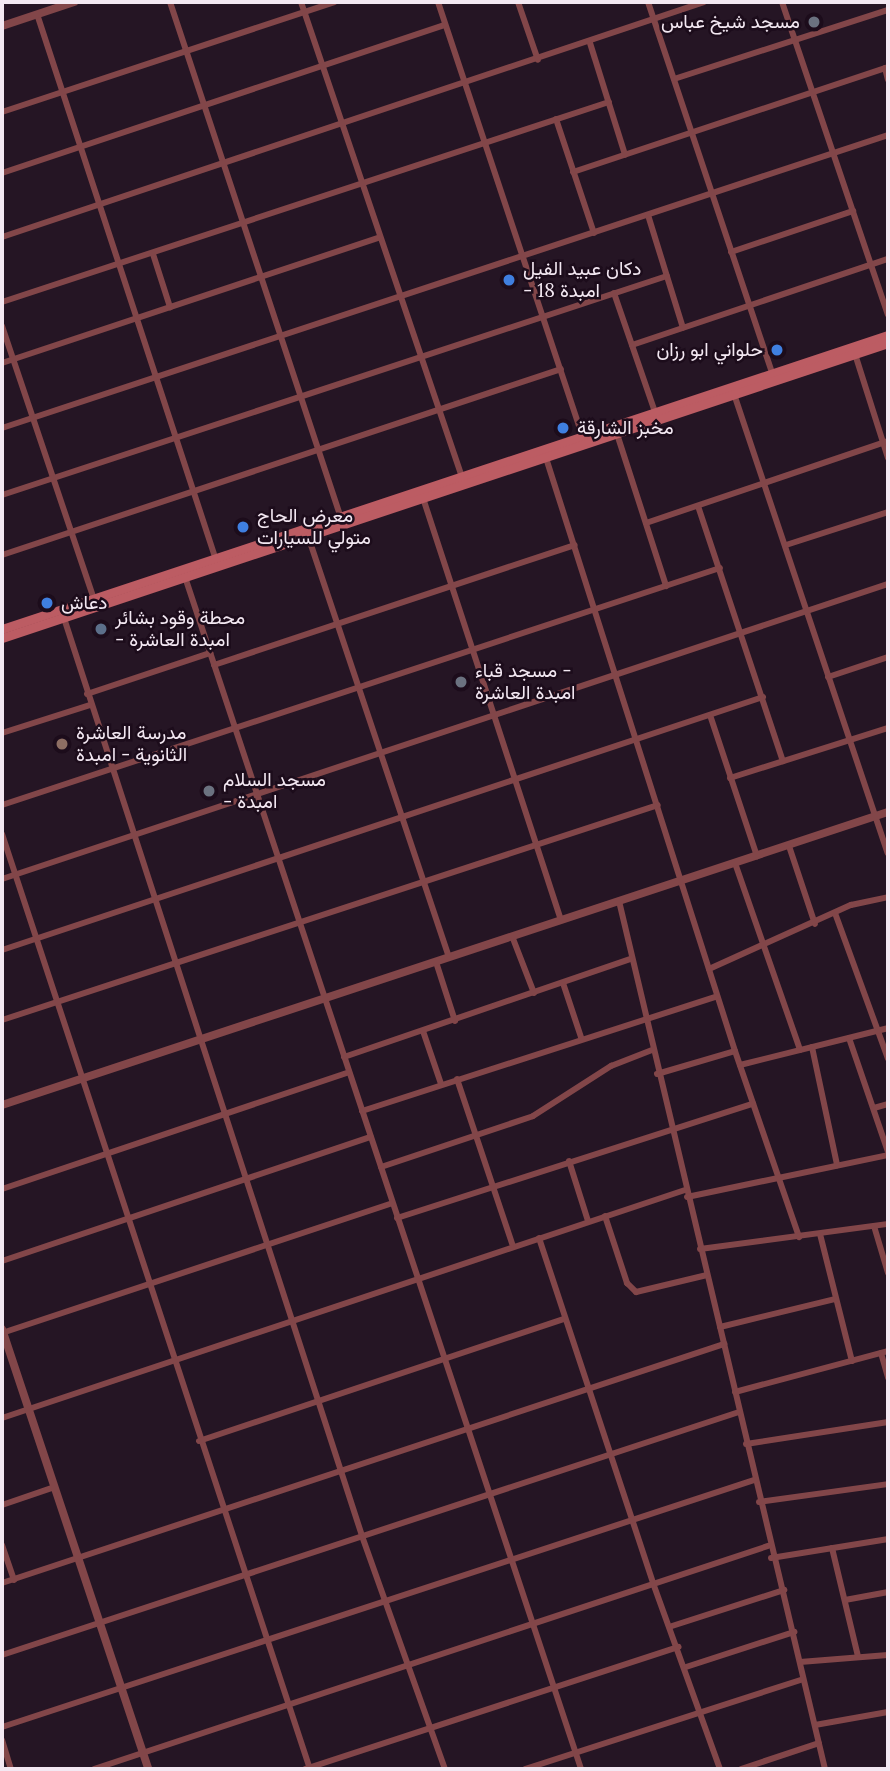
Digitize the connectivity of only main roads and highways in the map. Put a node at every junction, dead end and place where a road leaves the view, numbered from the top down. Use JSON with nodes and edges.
{"nodes":[{"id":1,"x":888,"y":335,"type":"edge"},
{"id":2,"x":888,"y":343,"type":"edge"},
{"id":3,"x":462,"y":480,"type":"junction"},
{"id":4,"x":133,"y":589,"type":"junction"},
{"id":5,"x":62,"y":613,"type":"junction"},
{"id":6,"x":2,"y":629,"type":"edge"},
{"id":7,"x":2,"y":638,"type":"edge"}],
"edges":[{"from":1,"to":3,"type":"main road"},
{"from":2,"to":3,"type":"main road"},
{"from":3,"to":4,"type":"main road"},
{"from":3,"to":4,"type":"main road"},
{"from":4,"to":5,"type":"main road"},
{"from":4,"to":5,"type":"main road"},
{"from":5,"to":6,"type":"main road"},
{"from":5,"to":7,"type":"main road"}]}
